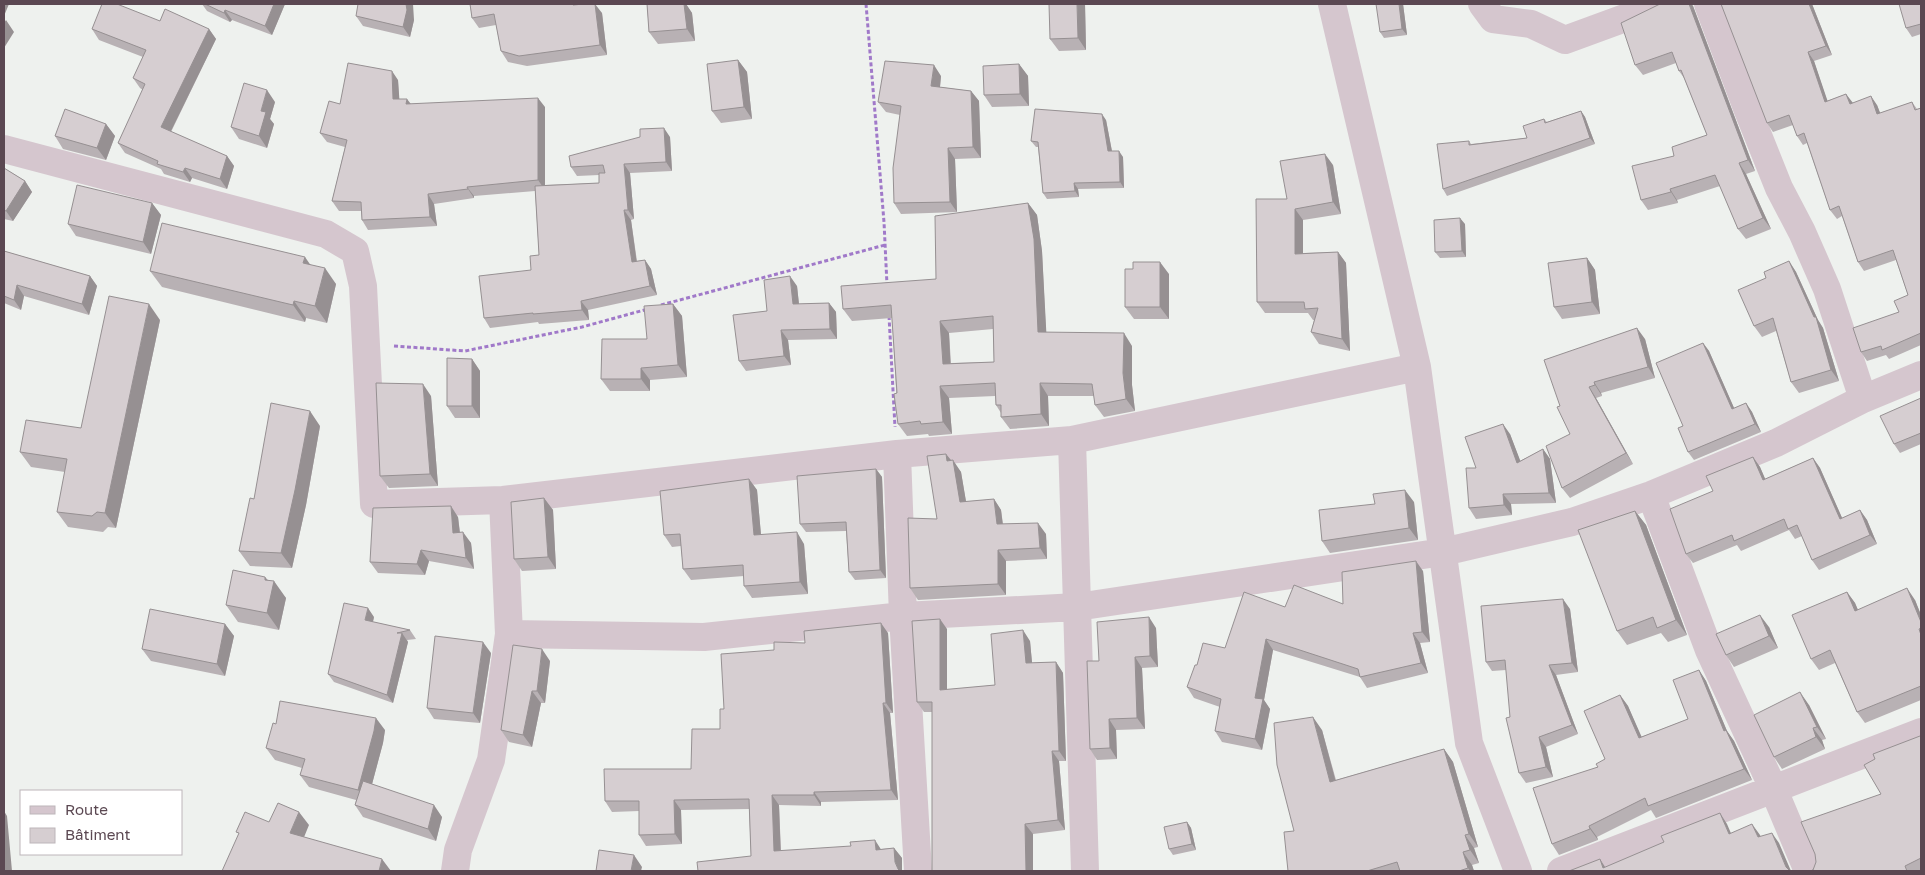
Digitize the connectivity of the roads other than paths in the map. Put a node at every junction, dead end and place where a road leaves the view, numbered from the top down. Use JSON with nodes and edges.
{"nodes":[{"id":1,"x":1332,"y":4,"type":"edge"},
{"id":2,"x":1482,"y":4,"type":"edge"},
{"id":3,"x":1655,"y":4,"type":"edge"},
{"id":4,"x":1708,"y":4,"type":"edge"},
{"id":5,"x":4,"y":149,"type":"edge"},
{"id":6,"x":1417,"y":367,"type":"junction"},
{"id":7,"x":1921,"y":375,"type":"edge"},
{"id":8,"x":1862,"y":399,"type":"junction"},
{"id":9,"x":1072,"y":440,"type":"junction"},
{"id":10,"x":896,"y":454,"type":"junction"},
{"id":11,"x":1651,"y":495,"type":"junction"},
{"id":12,"x":503,"y":500,"type":"junction"},
{"id":13,"x":1443,"y":552,"type":"junction"},
{"id":14,"x":1077,"y":607,"type":"junction"},
{"id":15,"x":903,"y":616,"type":"junction"},
{"id":16,"x":509,"y":634,"type":"junction"},
{"id":17,"x":1921,"y":732,"type":"edge"},
{"id":18,"x":1773,"y":788,"type":"junction"},
{"id":19,"x":455,"y":871,"type":"edge"},
{"id":20,"x":918,"y":871,"type":"edge"},
{"id":21,"x":1085,"y":871,"type":"edge"},
{"id":22,"x":1518,"y":871,"type":"edge"},
{"id":23,"x":1561,"y":871,"type":"edge"},
{"id":24,"x":1808,"y":871,"type":"edge"}],
"edges":[{"from":1,"to":6,"type":"street"},
{"from":2,"to":3,"type":"street"},
{"from":4,"to":8,"type":"street"},
{"from":5,"to":12,"type":"street"},
{"from":6,"to":9,"type":"street"},
{"from":6,"to":13,"type":"street"},
{"from":7,"to":8,"type":"street"},
{"from":8,"to":11,"type":"street"},
{"from":9,"to":10,"type":"street"},
{"from":9,"to":14,"type":"street"},
{"from":10,"to":12,"type":"street"},
{"from":10,"to":15,"type":"street"},
{"from":11,"to":13,"type":"street"},
{"from":11,"to":18,"type":"street"},
{"from":12,"to":16,"type":"street"},
{"from":13,"to":14,"type":"street"},
{"from":13,"to":22,"type":"street"},
{"from":14,"to":15,"type":"street"},
{"from":14,"to":21,"type":"street"},
{"from":15,"to":16,"type":"street"},
{"from":15,"to":20,"type":"street"},
{"from":16,"to":19,"type":"street"},
{"from":17,"to":18,"type":"street"},
{"from":18,"to":23,"type":"street"},
{"from":18,"to":24,"type":"street"}]}
